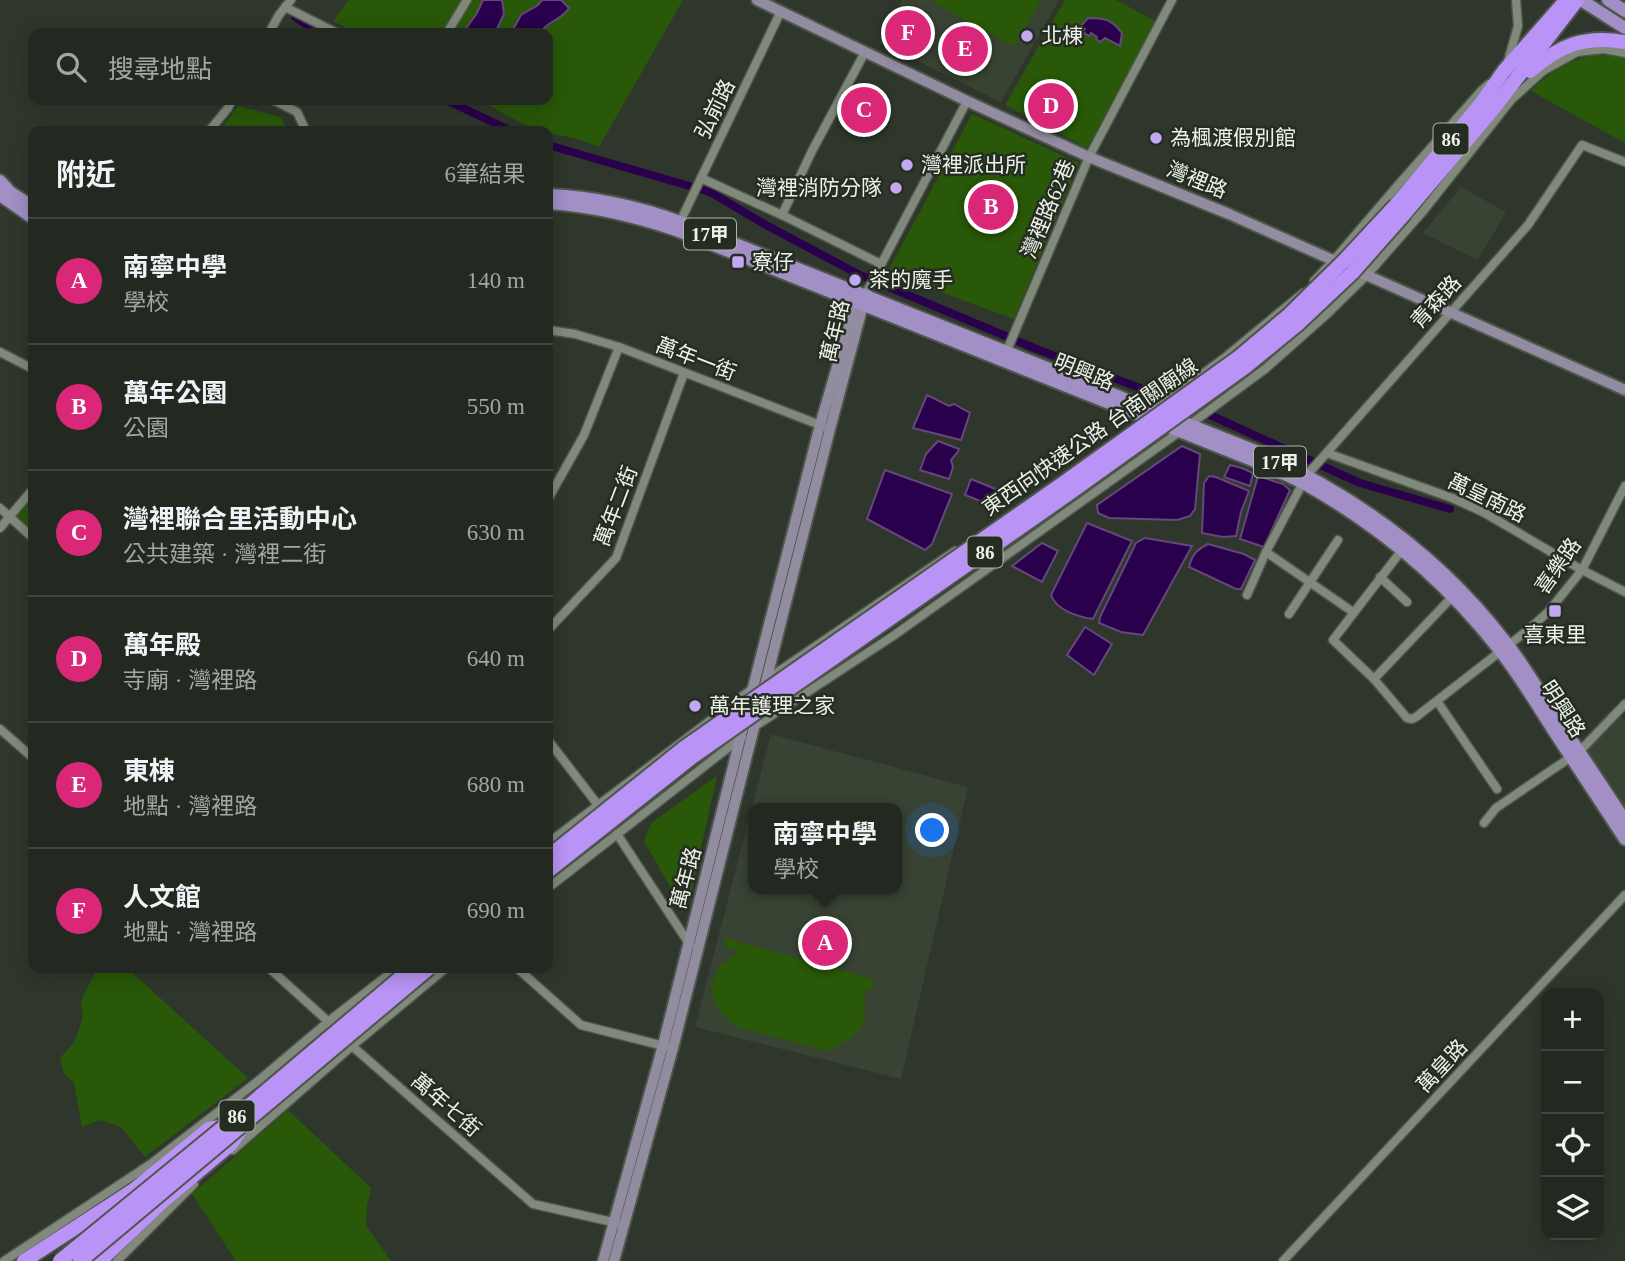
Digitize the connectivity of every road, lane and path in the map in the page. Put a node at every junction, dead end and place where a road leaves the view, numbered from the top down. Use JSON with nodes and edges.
{"nodes":[{"id":1,"x":467,"y":0,"type":"edge"},
{"id":2,"x":758,"y":0,"type":"edge"},
{"id":3,"x":1172,"y":0,"type":"edge"},
{"id":4,"x":1516,"y":0,"type":"edge"},
{"id":5,"x":1567,"y":0,"type":"edge"},
{"id":6,"x":1579,"y":0,"type":"edge"},
{"id":7,"x":1608,"y":0,"type":"edge"},
{"id":8,"x":288,"y":3,"type":"edge"},
{"id":9,"x":1625,"y":11,"type":"edge"},
{"id":10,"x":782,"y":12,"type":"junction"},
{"id":11,"x":272,"y":28,"type":"edge"},
{"id":12,"x":329,"y":28,"type":"edge"},
{"id":13,"x":450,"y":28,"type":"edge"},
{"id":14,"x":1625,"y":28,"type":"edge"},
{"id":15,"x":1625,"y":42,"type":"edge"},
{"id":16,"x":864,"y":51,"type":"junction"},
{"id":17,"x":1625,"y":52,"type":"edge"},
{"id":18,"x":1504,"y":71,"type":"junction"},
{"id":19,"x":1505,"y":93,"type":"junction"},
{"id":20,"x":967,"y":101,"type":"junction"},
{"id":21,"x":228,"y":105,"type":"edge"},
{"id":22,"x":284,"y":105,"type":"edge"},
{"id":23,"x":213,"y":126,"type":"edge"},
{"id":24,"x":304,"y":126,"type":"edge"},
{"id":25,"x":1089,"y":157,"type":"junction"},
{"id":26,"x":1625,"y":162,"type":"edge"},
{"id":27,"x":701,"y":178,"type":"junction"},
{"id":28,"x":0,"y":181,"type":"edge"},
{"id":29,"x":0,"y":195,"type":"edge"},
{"id":30,"x":553,"y":195,"type":"edge"},
{"id":31,"x":28,"y":204,"type":"edge"},
{"id":32,"x":553,"y":204,"type":"edge"},
{"id":33,"x":1401,"y":209,"type":"junction"},
{"id":34,"x":28,"y":215,"type":"edge"},
{"id":35,"x":782,"y":215,"type":"junction"},
{"id":36,"x":680,"y":222,"type":"junction"},
{"id":37,"x":1334,"y":260,"type":"junction"},
{"id":38,"x":879,"y":266,"type":"junction"},
{"id":39,"x":1367,"y":275,"type":"junction"},
{"id":40,"x":864,"y":297,"type":"junction"},
{"id":41,"x":1451,"y":312,"type":"junction"},
{"id":42,"x":553,"y":331,"type":"edge"},
{"id":43,"x":619,"y":347,"type":"junction"},
{"id":44,"x":0,"y":352,"type":"edge"},
{"id":45,"x":1006,"y":352,"type":"junction"},
{"id":46,"x":28,"y":366,"type":"edge"},
{"id":47,"x":684,"y":373,"type":"junction"},
{"id":48,"x":1625,"y":390,"type":"edge"},
{"id":49,"x":1148,"y":414,"type":"junction"},
{"id":50,"x":825,"y":427,"type":"junction"},
{"id":51,"x":1185,"y":428,"type":"junction"},
{"id":52,"x":1327,"y":453,"type":"junction"},
{"id":53,"x":1305,"y":477,"type":"junction"},
{"id":54,"x":1625,"y":486,"type":"edge"},
{"id":55,"x":553,"y":490,"type":"edge"},
{"id":56,"x":28,"y":495,"type":"edge"},
{"id":57,"x":0,"y":508,"type":"edge"},
{"id":58,"x":9,"y":517,"type":"junction"},
{"id":59,"x":0,"y":528,"type":"edge"},
{"id":60,"x":28,"y":534,"type":"edge"},
{"id":61,"x":1338,"y":540,"type":"dead end"},
{"id":62,"x":1402,"y":550,"type":"junction"},
{"id":63,"x":1266,"y":552,"type":"junction"},
{"id":64,"x":1582,"y":570,"type":"junction"},
{"id":65,"x":1380,"y":578,"type":"junction"},
{"id":66,"x":1309,"y":583,"type":"junction"},
{"id":67,"x":1625,"y":592,"type":"edge"},
{"id":68,"x":1457,"y":593,"type":"junction"},
{"id":69,"x":1247,"y":595,"type":"dead end"},
{"id":70,"x":1407,"y":603,"type":"dead end"},
{"id":71,"x":1353,"y":612,"type":"junction"},
{"id":72,"x":1289,"y":614,"type":"dead end"},
{"id":73,"x":553,"y":625,"type":"edge"},
{"id":74,"x":1504,"y":648,"type":"junction"},
{"id":75,"x":767,"y":679,"type":"junction"},
{"id":76,"x":1374,"y":679,"type":"junction"},
{"id":77,"x":753,"y":688,"type":"junction"},
{"id":78,"x":1437,"y":701,"type":"junction"},
{"id":79,"x":1623,"y":709,"type":"edge"},
{"id":80,"x":754,"y":726,"type":"junction"},
{"id":81,"x":0,"y":729,"type":"edge"},
{"id":82,"x":740,"y":739,"type":"junction"},
{"id":83,"x":553,"y":746,"type":"edge"},
{"id":84,"x":28,"y":754,"type":"edge"},
{"id":85,"x":1575,"y":754,"type":"junction"},
{"id":86,"x":1497,"y":789,"type":"dead end"},
{"id":87,"x":598,"y":805,"type":"junction"},
{"id":88,"x":1625,"y":821,"type":"edge"},
{"id":89,"x":1484,"y":823,"type":"dead end"},
{"id":90,"x":617,"y":834,"type":"junction"},
{"id":91,"x":553,"y":839,"type":"edge"},
{"id":92,"x":1625,"y":839,"type":"edge"},
{"id":93,"x":553,"y":853,"type":"edge"},
{"id":94,"x":553,"y":868,"type":"edge"},
{"id":95,"x":553,"y":884,"type":"edge"},
{"id":96,"x":1625,"y":895,"type":"edge"},
{"id":97,"x":689,"y":944,"type":"junction"},
{"id":98,"x":697,"y":954,"type":"junction"},
{"id":99,"x":274,"y":973,"type":"edge"},
{"id":100,"x":391,"y":973,"type":"edge"},
{"id":101,"x":406,"y":973,"type":"edge"},
{"id":102,"x":423,"y":973,"type":"edge"},
{"id":103,"x":440,"y":973,"type":"edge"},
{"id":104,"x":523,"y":973,"type":"edge"},
{"id":105,"x":329,"y":1021,"type":"junction"},
{"id":106,"x":352,"y":1046,"type":"junction"},
{"id":107,"x":668,"y":1047,"type":"junction"},
{"id":108,"x":244,"y":1124,"type":"junction"},
{"id":109,"x":225,"y":1126,"type":"junction"},
{"id":110,"x":619,"y":1224,"type":"junction"},
{"id":111,"x":4,"y":1261,"type":"edge"},
{"id":112,"x":24,"y":1261,"type":"edge"},
{"id":113,"x":61,"y":1261,"type":"edge"},
{"id":114,"x":80,"y":1261,"type":"edge"},
{"id":115,"x":100,"y":1261,"type":"edge"},
{"id":116,"x":117,"y":1261,"type":"edge"},
{"id":117,"x":603,"y":1261,"type":"edge"},
{"id":118,"x":614,"y":1261,"type":"edge"},
{"id":119,"x":1283,"y":1261,"type":"edge"}],
"edges":[{"from":1,"to":13,"type":"street"},
{"from":2,"to":10,"type":"street","name":"灣裡路"},
{"from":3,"to":25,"type":"street","name":"灣裡路62巷"},
{"from":4,"to":18,"type":"street"},
{"from":5,"to":18,"type":"highway","name":"東西向快速公路 台南關廟線"},
{"from":6,"to":14,"type":"main road"},
{"from":6,"to":19,"type":"highway"},
{"from":7,"to":9,"type":"main road"},
{"from":8,"to":11,"type":"street"},
{"from":8,"to":12,"type":"street"},
{"from":10,"to":16,"type":"street","name":"灣裡路"},
{"from":10,"to":27,"type":"street","name":"弘前路"},
{"from":15,"to":19,"type":"highway"},
{"from":16,"to":20,"type":"street","name":"灣裡路"},
{"from":16,"to":35,"type":"street"},
{"from":17,"to":39,"type":"street"},
{"from":18,"to":33,"type":"highway","name":"東西向快速公路 台南關廟線","number":"86"},
{"from":18,"to":37,"type":"street"},
{"from":19,"to":33,"type":"highway","name":"東西向快速公路 台南關廟線","number":"86"},
{"from":20,"to":25,"type":"street","name":"灣裡路"},
{"from":20,"to":38,"type":"street"},
{"from":21,"to":23,"type":"street"},
{"from":22,"to":24,"type":"street"},
{"from":25,"to":37,"type":"street","name":"灣裡路"},
{"from":25,"to":45,"type":"street","name":"灣裡路62巷"},
{"from":26,"to":41,"type":"street","name":"青森路"},
{"from":27,"to":35,"type":"street"},
{"from":27,"to":36,"type":"street","name":"弘前路"},
{"from":28,"to":31,"type":"main road"},
{"from":29,"to":34,"type":"main road"},
{"from":30,"to":36,"type":"main road","name":"明興路","number":"17甲"},
{"from":32,"to":40,"type":"main road","name":"明興路","number":"17甲"},
{"from":33,"to":93,"type":"highway","name":"東西向快速公路 台南關廟線","number":"86","bridge":true},
{"from":33,"to":94,"type":"highway","name":"東西向快速公路 台南關廟線","number":"86","bridge":true},
{"from":35,"to":38,"type":"street"},
{"from":36,"to":40,"type":"main road","name":"明興路","number":"17甲"},
{"from":37,"to":39,"type":"street","name":"灣裡路"},
{"from":37,"to":49,"type":"street"},
{"from":38,"to":40,"type":"street"},
{"from":39,"to":41,"type":"street","name":"灣裡路"},
{"from":39,"to":51,"type":"street"},
{"from":40,"to":45,"type":"main road","name":"明興路","number":"17甲"},
{"from":40,"to":50,"type":"street","name":"萬年路"},
{"from":41,"to":48,"type":"street","name":"灣裡路"},
{"from":41,"to":52,"type":"street","name":"青森路"},
{"from":42,"to":43,"type":"street","name":"萬年一街"},
{"from":43,"to":47,"type":"street","name":"萬年一街"},
{"from":43,"to":55,"type":"street"},
{"from":44,"to":46,"type":"street"},
{"from":45,"to":49,"type":"main road","name":"明興路","number":"17甲"},
{"from":47,"to":50,"type":"street","name":"萬年一街"},
{"from":47,"to":73,"type":"street","name":"萬年二街"},
{"from":49,"to":51,"type":"main road","name":"明興路","number":"17甲"},
{"from":49,"to":75,"type":"street"},
{"from":50,"to":75,"type":"street","name":"萬年路"},
{"from":50,"to":77,"type":"street","name":"萬年路"},
{"from":51,"to":53,"type":"main road","name":"明興路","number":"17甲"},
{"from":51,"to":80,"type":"street"},
{"from":52,"to":53,"type":"street","name":"青森路"},
{"from":52,"to":64,"type":"street","name":"萬皇南路"},
{"from":53,"to":62,"type":"main road","name":"明興路","number":"17甲"},
{"from":53,"to":63,"type":"street","name":"青森路"},
{"from":53,"to":68,"type":"main road","name":"明興路","number":"17甲"},
{"from":54,"to":64,"type":"street","name":"喜樂路"},
{"from":56,"to":58,"type":"street"},
{"from":57,"to":58,"type":"street"},
{"from":58,"to":59,"type":"street"},
{"from":58,"to":60,"type":"street"},
{"from":61,"to":66,"type":"street"},
{"from":62,"to":65,"type":"street"},
{"from":62,"to":68,"type":"main road","name":"明興路","number":"17甲"},
{"from":63,"to":66,"type":"street"},
{"from":63,"to":69,"type":"street","name":"青森路"},
{"from":64,"to":67,"type":"street","name":"萬皇南路"},
{"from":64,"to":74,"type":"street","name":"喜樂路"},
{"from":65,"to":70,"type":"street"},
{"from":65,"to":71,"type":"street"},
{"from":66,"to":71,"type":"street"},
{"from":66,"to":72,"type":"street"},
{"from":68,"to":74,"type":"main road","name":"明興路","number":"17甲"},
{"from":68,"to":76,"type":"street"},
{"from":71,"to":76,"type":"street"},
{"from":74,"to":78,"type":"street","name":"喜樂路"},
{"from":74,"to":85,"type":"main road","name":"明興路","number":"17甲"},
{"from":75,"to":77,"type":"street"},
{"from":75,"to":80,"type":"street","name":"萬年路"},
{"from":76,"to":78,"type":"street","name":"喜樂路"},
{"from":77,"to":82,"type":"street","name":"萬年路"},
{"from":77,"to":87,"type":"street"},
{"from":78,"to":86,"type":"street"},
{"from":79,"to":85,"type":"street"},
{"from":80,"to":82,"type":"street"},
{"from":80,"to":98,"type":"street","name":"萬年路"},
{"from":81,"to":84,"type":"street"},
{"from":82,"to":90,"type":"street"},
{"from":82,"to":97,"type":"street","name":"萬年路"},
{"from":83,"to":87,"type":"street"},
{"from":85,"to":88,"type":"main road","name":"明興路","number":"17甲"},
{"from":85,"to":89,"type":"street"},
{"from":85,"to":92,"type":"main road","name":"明興路","number":"17甲"},
{"from":87,"to":91,"type":"street"},
{"from":90,"to":95,"type":"street"},
{"from":90,"to":97,"type":"street"},
{"from":96,"to":119,"type":"street","name":"萬皇路"},
{"from":97,"to":98,"type":"street"},
{"from":97,"to":107,"type":"street","name":"萬年路"},
{"from":98,"to":107,"type":"street","name":"萬年路"},
{"from":99,"to":105,"type":"street","name":"萬年七街"},
{"from":100,"to":105,"type":"street"},
{"from":101,"to":109,"type":"highway","number":"86","bridge":true},
{"from":102,"to":108,"type":"highway","number":"86","bridge":true},
{"from":103,"to":106,"type":"street"},
{"from":104,"to":107,"type":"street"},
{"from":105,"to":106,"type":"street","name":"萬年七街"},
{"from":105,"to":111,"type":"street"},
{"from":106,"to":110,"type":"street","name":"萬年七街"},
{"from":106,"to":116,"type":"street"},
{"from":107,"to":110,"type":"street","name":"萬年路"},
{"from":108,"to":114,"type":"highway","number":"86","bridge":true},
{"from":108,"to":115,"type":"highway"},
{"from":109,"to":112,"type":"highway"},
{"from":109,"to":113,"type":"highway","number":"86","bridge":true},
{"from":110,"to":117,"type":"street","name":"萬年路"},
{"from":110,"to":118,"type":"street","name":"萬年路"}]}
